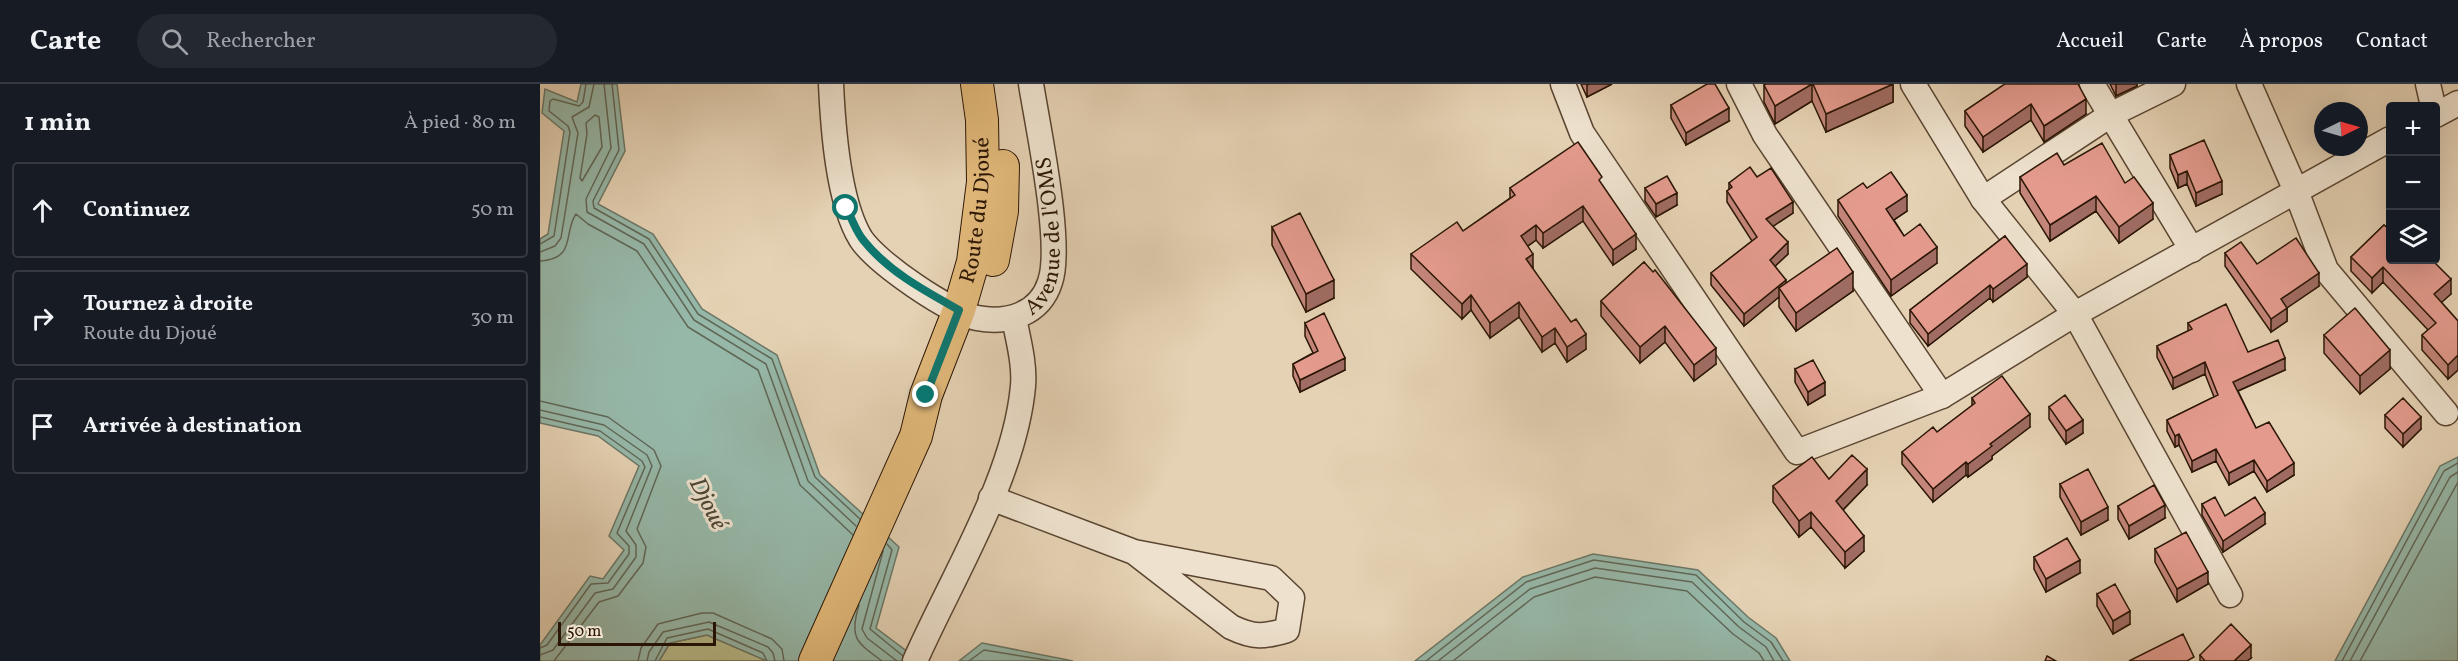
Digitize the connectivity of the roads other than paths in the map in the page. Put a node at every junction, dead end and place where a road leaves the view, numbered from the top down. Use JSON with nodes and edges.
{"nodes":[{"id":1,"x":831,"y":84,"type":"edge"},
{"id":2,"x":977,"y":84,"type":"edge"},
{"id":3,"x":996,"y":84,"type":"edge"},
{"id":4,"x":1031,"y":84,"type":"edge"},
{"id":5,"x":1563,"y":84,"type":"edge"},
{"id":6,"x":1738,"y":84,"type":"edge"},
{"id":7,"x":1913,"y":84,"type":"edge"},
{"id":8,"x":2092,"y":84,"type":"edge"},
{"id":9,"x":2172,"y":84,"type":"edge"},
{"id":10,"x":2249,"y":84,"type":"edge"},
{"id":11,"x":2428,"y":84,"type":"edge"},
{"id":12,"x":2432,"y":102,"type":"edge"},
{"id":13,"x":2458,"y":103,"type":"edge"},
{"id":14,"x":2440,"y":113,"type":"edge"},
{"id":15,"x":2112,"y":114,"type":"junction"},
{"id":16,"x":2386,"y":142,"type":"edge"},
{"id":17,"x":2296,"y":191,"type":"junction"},
{"id":18,"x":1983,"y":199,"type":"junction"},
{"id":19,"x":2192,"y":250,"type":"junction"},
{"id":20,"x":968,"y":314,"type":"junction"},
{"id":21,"x":2075,"y":314,"type":"junction"},
{"id":22,"x":1014,"y":318,"type":"junction"},
{"id":23,"x":1942,"y":396,"type":"junction"},
{"id":24,"x":2446,"y":413,"type":"dead end"},
{"id":25,"x":991,"y":498,"type":"junction"},
{"id":26,"x":1134,"y":552,"type":"junction"},
{"id":27,"x":2230,"y":595,"type":"dead end"},
{"id":28,"x":815,"y":661,"type":"edge"},
{"id":29,"x":915,"y":661,"type":"edge"}],
"edges":[{"from":1,"to":20,"type":"street"},
{"from":2,"to":20,"type":"main road","name":"Route du Djoué"},
{"from":3,"to":20,"type":"main road","name":"Route du Djoué"},
{"from":4,"to":22,"type":"street","name":"Avenue de l'OMS"},
{"from":5,"to":23,"type":"street"},
{"from":6,"to":23,"type":"street"},
{"from":7,"to":18,"type":"street"},
{"from":8,"to":15,"type":"street"},
{"from":9,"to":15,"type":"street"},
{"from":10,"to":17,"type":"street"},
{"from":11,"to":12,"type":"street"},
{"from":13,"to":14,"type":"street"},
{"from":15,"to":18,"type":"street"},
{"from":15,"to":19,"type":"street"},
{"from":16,"to":17,"type":"street"},
{"from":17,"to":19,"type":"street"},
{"from":17,"to":24,"type":"street"},
{"from":18,"to":21,"type":"street"},
{"from":19,"to":21,"type":"street"},
{"from":20,"to":22,"type":"street","name":"Avenue de l'OMS"},
{"from":20,"to":28,"type":"main road","name":"Route du Djoué"},
{"from":21,"to":23,"type":"street"},
{"from":21,"to":27,"type":"street"},
{"from":22,"to":25,"type":"street"},
{"from":25,"to":26,"type":"street"},
{"from":25,"to":29,"type":"street"},
{"from":26,"to":26,"type":"street"}]}
